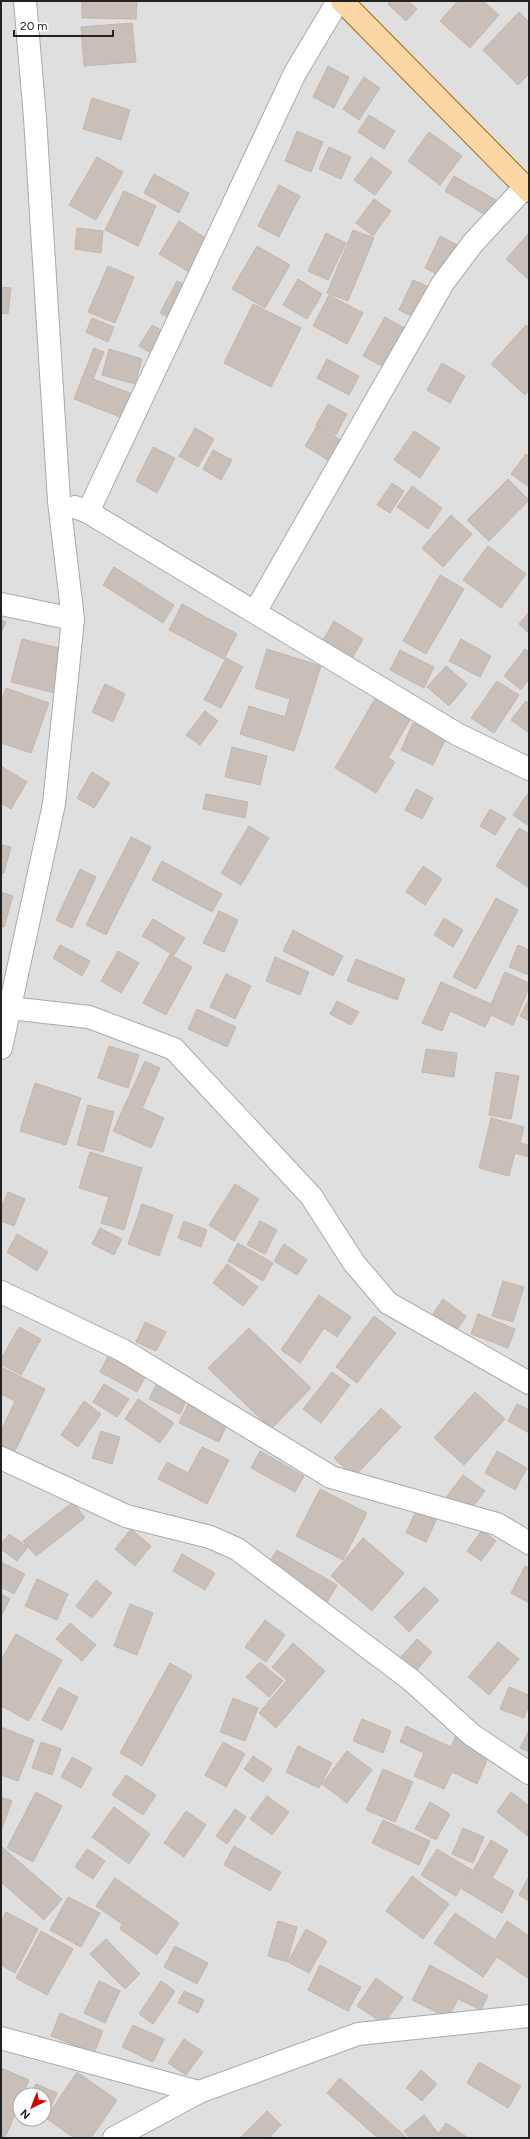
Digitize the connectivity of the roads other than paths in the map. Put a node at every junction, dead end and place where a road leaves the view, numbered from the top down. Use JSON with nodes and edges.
{"nodes":[{"id":1,"x":25,"y":1,"type":"edge"},
{"id":2,"x":338,"y":1,"type":"edge"},
{"id":3,"x":342,"y":1,"type":"edge"},
{"id":4,"x":527,"y":189,"type":"edge"},
{"id":5,"x":59,"y":501,"type":"junction"},
{"id":6,"x":88,"y":512,"type":"junction"},
{"id":7,"x":1,"y":604,"type":"edge"},
{"id":8,"x":254,"y":612,"type":"junction"},
{"id":9,"x":73,"y":619,"type":"junction"},
{"id":10,"x":529,"y":769,"type":"edge"},
{"id":11,"x":5,"y":1008,"type":"edge"},
{"id":12,"x":1,"y":1048,"type":"edge"},
{"id":13,"x":1,"y":1292,"type":"edge"},
{"id":14,"x":529,"y":1383,"type":"edge"},
{"id":15,"x":1,"y":1458,"type":"edge"},
{"id":16,"x":529,"y":1543,"type":"edge"},
{"id":17,"x":529,"y":1773,"type":"edge"},
{"id":18,"x":529,"y":2016,"type":"edge"},
{"id":19,"x":1,"y":2038,"type":"edge"},
{"id":20,"x":199,"y":2092,"type":"junction"},
{"id":21,"x":114,"y":2138,"type":"edge"}],
"edges":[{"from":1,"to":5,"type":"street"},
{"from":2,"to":6,"type":"street"},
{"from":3,"to":4,"type":"main road"},
{"from":4,"to":8,"type":"street"},
{"from":5,"to":6,"type":"street"},
{"from":5,"to":9,"type":"street"},
{"from":6,"to":8,"type":"street"},
{"from":7,"to":9,"type":"street"},
{"from":8,"to":10,"type":"street"},
{"from":9,"to":11,"type":"street"},
{"from":11,"to":12,"type":"street"},
{"from":11,"to":14,"type":"street"},
{"from":13,"to":16,"type":"street"},
{"from":15,"to":17,"type":"street"},
{"from":18,"to":20,"type":"street"},
{"from":19,"to":20,"type":"street"},
{"from":20,"to":21,"type":"street"}]}
